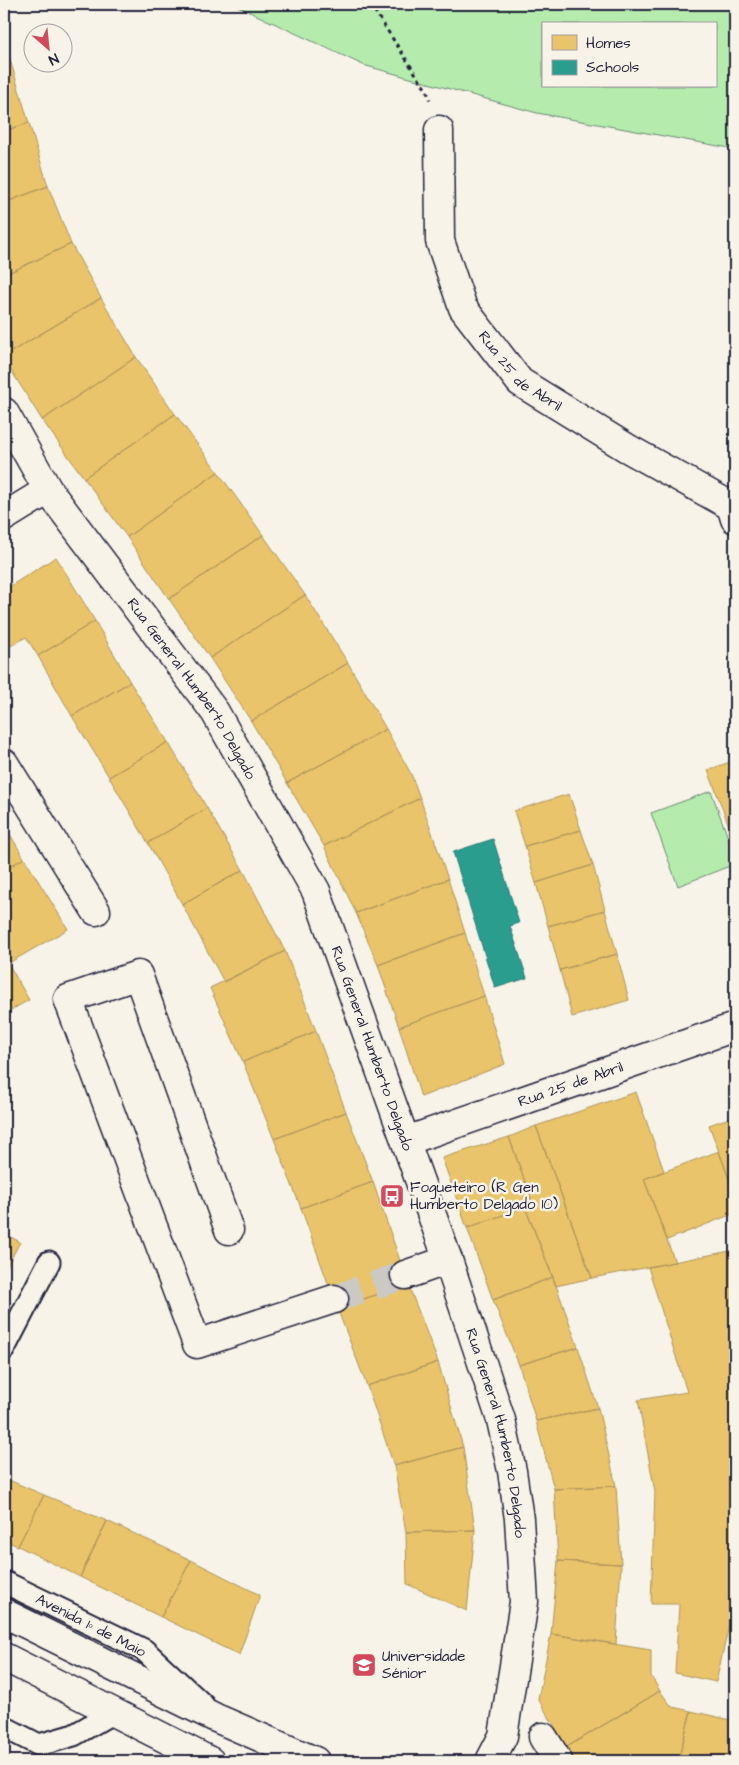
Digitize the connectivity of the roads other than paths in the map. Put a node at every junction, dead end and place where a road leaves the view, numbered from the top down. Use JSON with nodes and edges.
{"nodes":[{"id":1,"x":439,"y":130,"type":"road end"},
{"id":2,"x":4,"y":412,"type":"edge"},
{"id":3,"x":48,"y":490,"type":"junction"},
{"id":4,"x":734,"y":510,"type":"edge"},
{"id":5,"x":4,"y":517,"type":"edge"},
{"id":6,"x":4,"y":763,"type":"edge"},
{"id":7,"x":96,"y":912,"type":"dead end"},
{"id":8,"x":735,"y":1027,"type":"edge"},
{"id":9,"x":406,"y":1140,"type":"junction"},
{"id":10,"x":229,"y":1230,"type":"dead end"},
{"id":11,"x":448,"y":1260,"type":"junction"},
{"id":12,"x":49,"y":1262,"type":"dead end"},
{"id":13,"x":405,"y":1274,"type":"tunnel mouth"},
{"id":14,"x":334,"y":1299,"type":"tunnel mouth"},
{"id":15,"x":4,"y":1349,"type":"edge"},
{"id":16,"x":4,"y":1582,"type":"edge"},
{"id":17,"x":4,"y":1613,"type":"edge"},
{"id":18,"x":4,"y":1657,"type":"edge"},
{"id":19,"x":112,"y":1713,"type":"junction"},
{"id":20,"x":216,"y":1718,"type":"junction"},
{"id":21,"x":4,"y":1727,"type":"edge"},
{"id":22,"x":543,"y":1736,"type":"dead end"},
{"id":23,"x":210,"y":1761,"type":"edge"},
{"id":24,"x":315,"y":1761,"type":"edge"},
{"id":25,"x":490,"y":1761,"type":"edge"},
{"id":26,"x":558,"y":1761,"type":"edge"}],
"edges":[{"from":1,"to":4,"type":"street","name":"Rua 25 de Abril"},
{"from":2,"to":3,"type":"street","name":"Rua General Humberto Delgado"},
{"from":3,"to":5,"type":"street"},
{"from":3,"to":9,"type":"street","name":"Rua General Humberto Delgado"},
{"from":6,"to":7,"type":"street"},
{"from":8,"to":9,"type":"street","name":"Rua 25 de Abril"},
{"from":9,"to":11,"type":"street","name":"Rua General Humberto Delgado"},
{"from":10,"to":14,"type":"street"},
{"from":11,"to":13,"type":"street"},
{"from":11,"to":25,"type":"street","name":"Rua General Humberto Delgado"},
{"from":12,"to":15,"type":"lane"},
{"from":16,"to":20,"type":"lane","name":"Avenida 1º de Maio"},
{"from":17,"to":20,"type":"street","name":"Avenida 1º de Maio"},
{"from":18,"to":19,"type":"street"},
{"from":19,"to":21,"type":"lane"},
{"from":19,"to":23,"type":"street"},
{"from":20,"to":24,"type":"street","name":"Avenida 1º de Maio"},
{"from":22,"to":26,"type":"street"}]}
